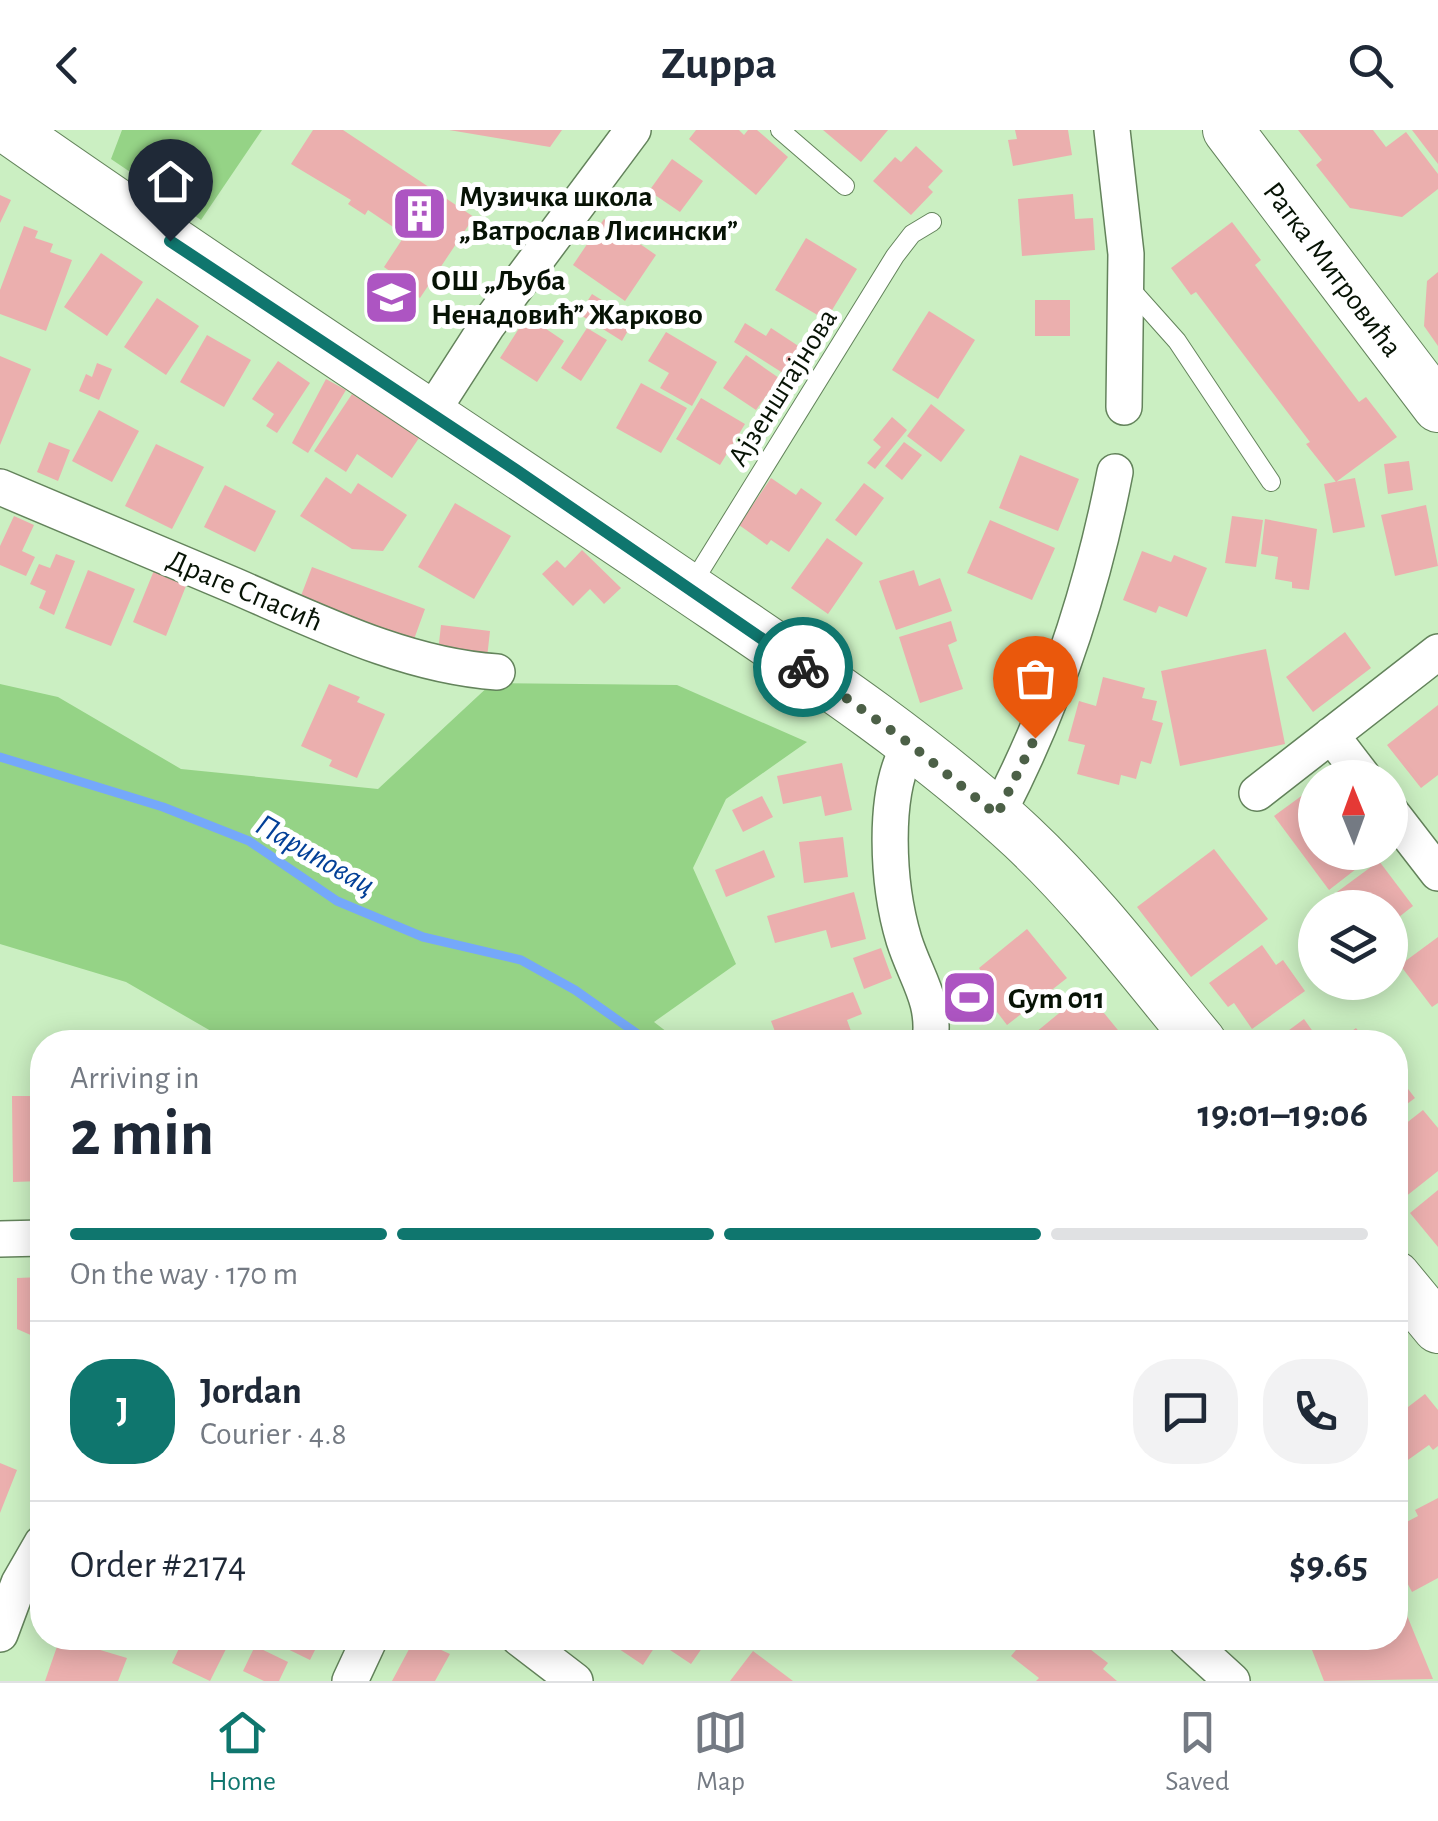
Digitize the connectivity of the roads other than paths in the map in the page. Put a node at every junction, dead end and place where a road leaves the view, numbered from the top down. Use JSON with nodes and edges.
{"nodes":[{"id":1,"x":10,"y":130,"type":"edge"},
{"id":2,"x":633,"y":130,"type":"edge"},
{"id":3,"x":780,"y":130,"type":"edge"},
{"id":4,"x":1112,"y":130,"type":"edge"},
{"id":5,"x":1228,"y":130,"type":"edge"},
{"id":6,"x":845,"y":186,"type":"dead end"},
{"id":7,"x":932,"y":222,"type":"dead end"},
{"id":8,"x":1126,"y":284,"type":"junction"},
{"id":9,"x":1438,"y":407,"type":"edge"},
{"id":10,"x":1124,"y":408,"type":"dead end"},
{"id":11,"x":431,"y":413,"type":"junction"},
{"id":12,"x":1116,"y":472,"type":"dead end"},
{"id":13,"x":1271,"y":482,"type":"dead end"},
{"id":14,"x":0,"y":487,"type":"edge"},
{"id":15,"x":689,"y":588,"type":"junction"},
{"id":16,"x":1438,"y":652,"type":"edge"},
{"id":17,"x":497,"y":672,"type":"dead end"},
{"id":18,"x":1331,"y":735,"type":"junction"},
{"id":19,"x":910,"y":744,"type":"junction"},
{"id":20,"x":1350,"y":760,"type":"edge"},
{"id":21,"x":1257,"y":793,"type":"dead end"},
{"id":22,"x":997,"y":815,"type":"junction"},
{"id":23,"x":1408,"y":834,"type":"edge"},
{"id":24,"x":1438,"y":873,"type":"edge"},
{"id":25,"x":931,"y":1030,"type":"edge"},
{"id":26,"x":1191,"y":1030,"type":"edge"},
{"id":27,"x":0,"y":1238,"type":"edge"},
{"id":28,"x":30,"y":1238,"type":"edge"},
{"id":29,"x":1408,"y":1292,"type":"edge"},
{"id":30,"x":1438,"y":1328,"type":"edge"},
{"id":31,"x":30,"y":1564,"type":"edge"},
{"id":32,"x":0,"y":1634,"type":"edge"},
{"id":33,"x":364,"y":1650,"type":"edge"},
{"id":34,"x":535,"y":1650,"type":"edge"},
{"id":35,"x":1198,"y":1650,"type":"edge"},
{"id":36,"x":350,"y":1681,"type":"edge"},
{"id":37,"x":576,"y":1681,"type":"edge"},
{"id":38,"x":1232,"y":1681,"type":"edge"}],
"edges":[{"from":1,"to":11,"type":"main road"},
{"from":2,"to":11,"type":"street"},
{"from":3,"to":6,"type":"lane"},
{"from":4,"to":8,"type":"street"},
{"from":5,"to":9,"type":"main road","name":"Ратка Митровића"},
{"from":7,"to":15,"type":"lane","name":"Ајзенштајнова"},
{"from":8,"to":10,"type":"street"},
{"from":8,"to":13,"type":"lane"},
{"from":11,"to":15,"type":"main road"},
{"from":12,"to":22,"type":"street"},
{"from":14,"to":17,"type":"street","name":"Драге Спасић"},
{"from":15,"to":19,"type":"main road"},
{"from":16,"to":18,"type":"street"},
{"from":18,"to":20,"type":"street"},
{"from":18,"to":21,"type":"street"},
{"from":19,"to":22,"type":"main road"},
{"from":19,"to":25,"type":"street"},
{"from":22,"to":26,"type":"main road"},
{"from":23,"to":24,"type":"street"},
{"from":27,"to":28,"type":"street"},
{"from":29,"to":30,"type":"main road"},
{"from":31,"to":32,"type":"street"},
{"from":33,"to":36,"type":"street"},
{"from":34,"to":37,"type":"street"},
{"from":35,"to":38,"type":"street"}]}
